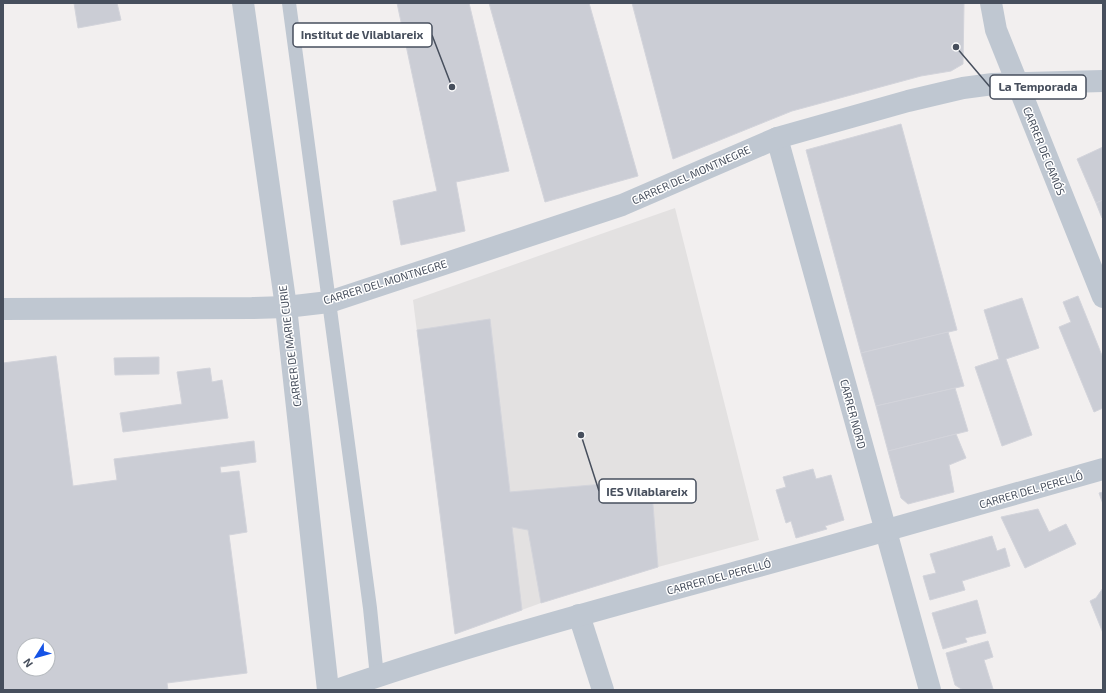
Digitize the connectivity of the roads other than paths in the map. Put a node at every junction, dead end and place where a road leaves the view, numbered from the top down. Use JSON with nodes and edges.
{"nodes":[{"id":1,"x":243,"y":3,"type":"edge"},
{"id":2,"x":289,"y":3,"type":"edge"},
{"id":3,"x":991,"y":3,"type":"edge"},
{"id":4,"x":1103,"y":81,"type":"edge"},
{"id":5,"x":1017,"y":84,"type":"junction"},
{"id":6,"x":778,"y":138,"type":"junction"},
{"id":7,"x":1103,"y":297,"type":"edge"},
{"id":8,"x":329,"y":302,"type":"junction"},
{"id":9,"x":286,"y":307,"type":"junction"},
{"id":10,"x":3,"y":309,"type":"edge"},
{"id":11,"x":1103,"y":469,"type":"edge"},
{"id":12,"x":885,"y":532,"type":"junction"},
{"id":13,"x":579,"y":615,"type":"junction"},
{"id":14,"x":377,"y":677,"type":"junction"},
{"id":15,"x":328,"y":690,"type":"edge"},
{"id":16,"x":337,"y":690,"type":"edge"},
{"id":17,"x":603,"y":690,"type":"edge"},
{"id":18,"x":930,"y":690,"type":"edge"}],
"edges":[{"from":1,"to":9,"type":"street","name":"CARRER DE MARIE CURIE"},
{"from":2,"to":8,"type":"lane"},
{"from":3,"to":5,"type":"street","name":"CARRER DE CAMÓS"},
{"from":4,"to":5,"type":"street","name":"CARRER DEL MONTNEGRE"},
{"from":5,"to":6,"type":"street","name":"CARRER DEL MONTNEGRE"},
{"from":5,"to":7,"type":"street","name":"CARRER DE CAMÓS"},
{"from":6,"to":8,"type":"street","name":"CARRER DEL MONTNEGRE"},
{"from":6,"to":12,"type":"street","name":"CARRER NORD"},
{"from":8,"to":9,"type":"street","name":"CARRER DEL MONTNEGRE"},
{"from":8,"to":14,"type":"lane"},
{"from":9,"to":10,"type":"street","name":"CARRER DEL MONTNEGRE"},
{"from":9,"to":15,"type":"street","name":"CARRER DE MARIE CURIE"},
{"from":11,"to":12,"type":"street","name":"CARRER DEL PERELLÓ"},
{"from":12,"to":13,"type":"street","name":"CARRER DEL PERELLÓ"},
{"from":12,"to":18,"type":"street","name":"CARRER NORD"},
{"from":13,"to":14,"type":"street","name":"CARRER DEL PERELLÓ"},
{"from":13,"to":17,"type":"street"},
{"from":14,"to":16,"type":"street","name":"CARRER DEL PERELLÓ"}]}
